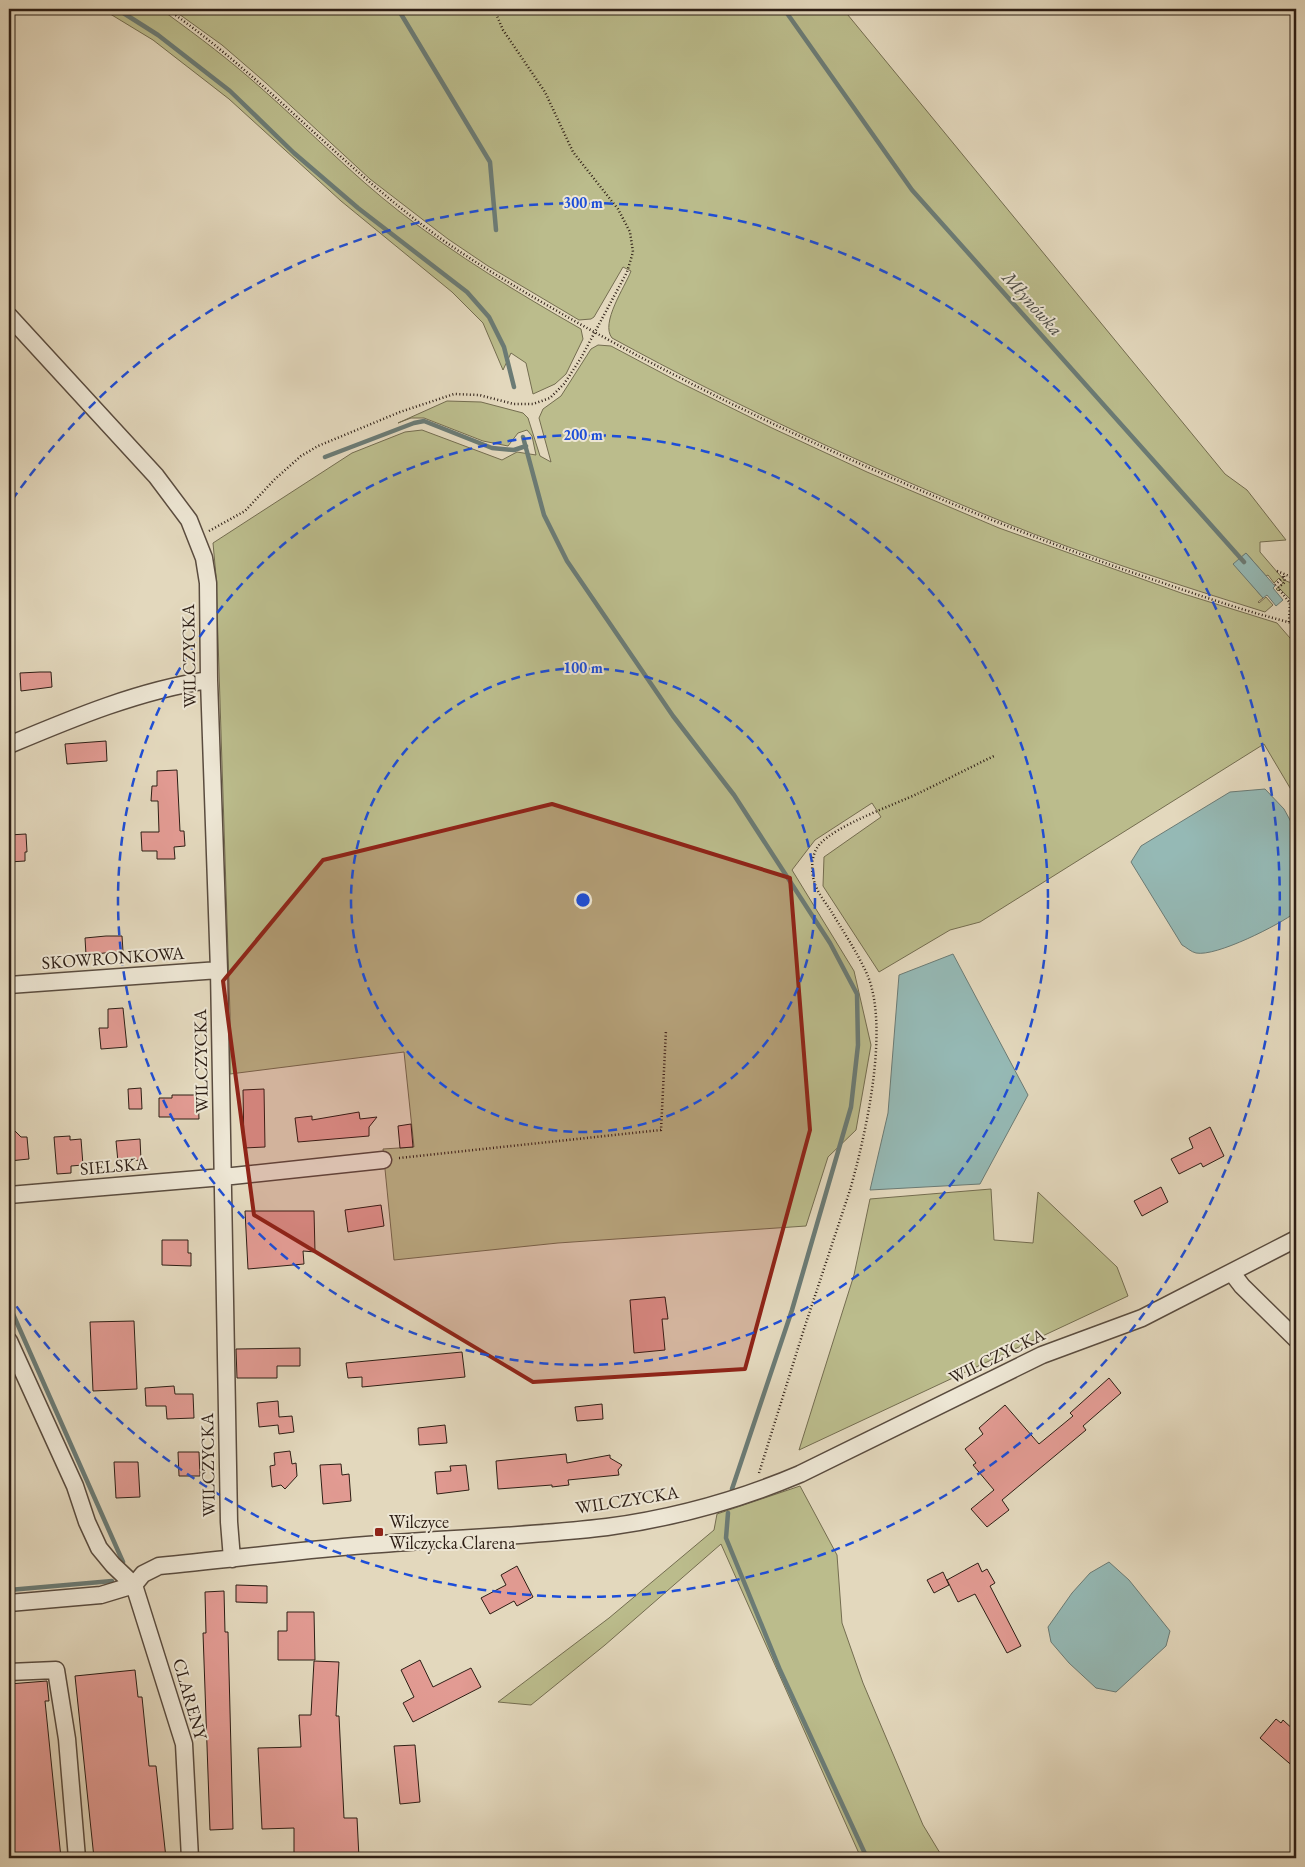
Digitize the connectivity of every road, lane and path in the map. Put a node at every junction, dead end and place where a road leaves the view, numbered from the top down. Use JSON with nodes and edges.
{"nodes":[{"id":1,"x":166,"y":9,"type":"edge"},
{"id":2,"x":494,"y":9,"type":"edge"},
{"id":3,"x":9,"y":316,"type":"edge"},
{"id":4,"x":595,"y":332,"type":"junction"},
{"id":5,"x":197,"y":538,"type":"junction"},
{"id":6,"x":1277,"y":572,"type":"dead end"},
{"id":7,"x":1284,"y":576,"type":"junction"},
{"id":8,"x":1296,"y":579,"type":"edge"},
{"id":9,"x":1275,"y":585,"type":"dead end"},
{"id":10,"x":1289,"y":622,"type":"junction"},
{"id":11,"x":1296,"y":624,"type":"edge"},
{"id":12,"x":209,"y":680,"type":"junction"},
{"id":13,"x":9,"y":745,"type":"edge"},
{"id":14,"x":994,"y":756,"type":"dead end"},
{"id":15,"x":219,"y":970,"type":"junction"},
{"id":16,"x":9,"y":985,"type":"edge"},
{"id":17,"x":666,"y":1030,"type":"dead end"},
{"id":18,"x":383,"y":1160,"type":"joint"},
{"id":19,"x":223,"y":1177,"type":"junction"},
{"id":20,"x":9,"y":1195,"type":"edge"},
{"id":21,"x":1296,"y":1239,"type":"edge"},
{"id":22,"x":1232,"y":1273,"type":"junction"},
{"id":23,"x":1296,"y":1339,"type":"edge"},
{"id":24,"x":9,"y":1340,"type":"edge"},
{"id":25,"x":759,"y":1491,"type":"junction"},
{"id":26,"x":232,"y":1559,"type":"junction"},
{"id":27,"x":134,"y":1585,"type":"junction"},
{"id":28,"x":9,"y":1603,"type":"edge"},
{"id":29,"x":9,"y":1672,"type":"edge"},
{"id":30,"x":78,"y":1858,"type":"edge"},
{"id":31,"x":190,"y":1858,"type":"edge"}],
"edges":[{"from":1,"to":4,"type":"path"},
{"from":2,"to":4,"type":"path"},
{"from":3,"to":5,"type":"street","name":"WILCZYCKA"},
{"from":4,"to":5,"type":"path"},
{"from":4,"to":10,"type":"path"},
{"from":5,"to":12,"type":"street","name":"WILCZYCKA"},
{"from":6,"to":7,"type":"path"},
{"from":7,"to":8,"type":"path"},
{"from":7,"to":9,"type":"path"},
{"from":7,"to":10,"type":"path"},
{"from":10,"to":11,"type":"path"},
{"from":12,"to":13,"type":"street"},
{"from":12,"to":15,"type":"street","name":"WILCZYCKA"},
{"from":14,"to":25,"type":"path"},
{"from":15,"to":16,"type":"street","name":"SKOWRONKOWA"},
{"from":15,"to":19,"type":"street","name":"WILCZYCKA"},
{"from":17,"to":18,"type":"path"},
{"from":18,"to":19,"type":"street","name":"SIELSKA"},
{"from":19,"to":20,"type":"street","name":"SIELSKA"},
{"from":19,"to":26,"type":"street","name":"WILCZYCKA"},
{"from":21,"to":22,"type":"street","name":"WILCZYCKA"},
{"from":22,"to":23,"type":"street"},
{"from":22,"to":25,"type":"street","name":"WILCZYCKA"},
{"from":24,"to":27,"type":"street"},
{"from":25,"to":26,"type":"street","name":"WILCZYCKA"},
{"from":26,"to":27,"type":"street"},
{"from":27,"to":28,"type":"street"},
{"from":27,"to":31,"type":"street","name":"CLARENY"},
{"from":29,"to":30,"type":"street"}]}
